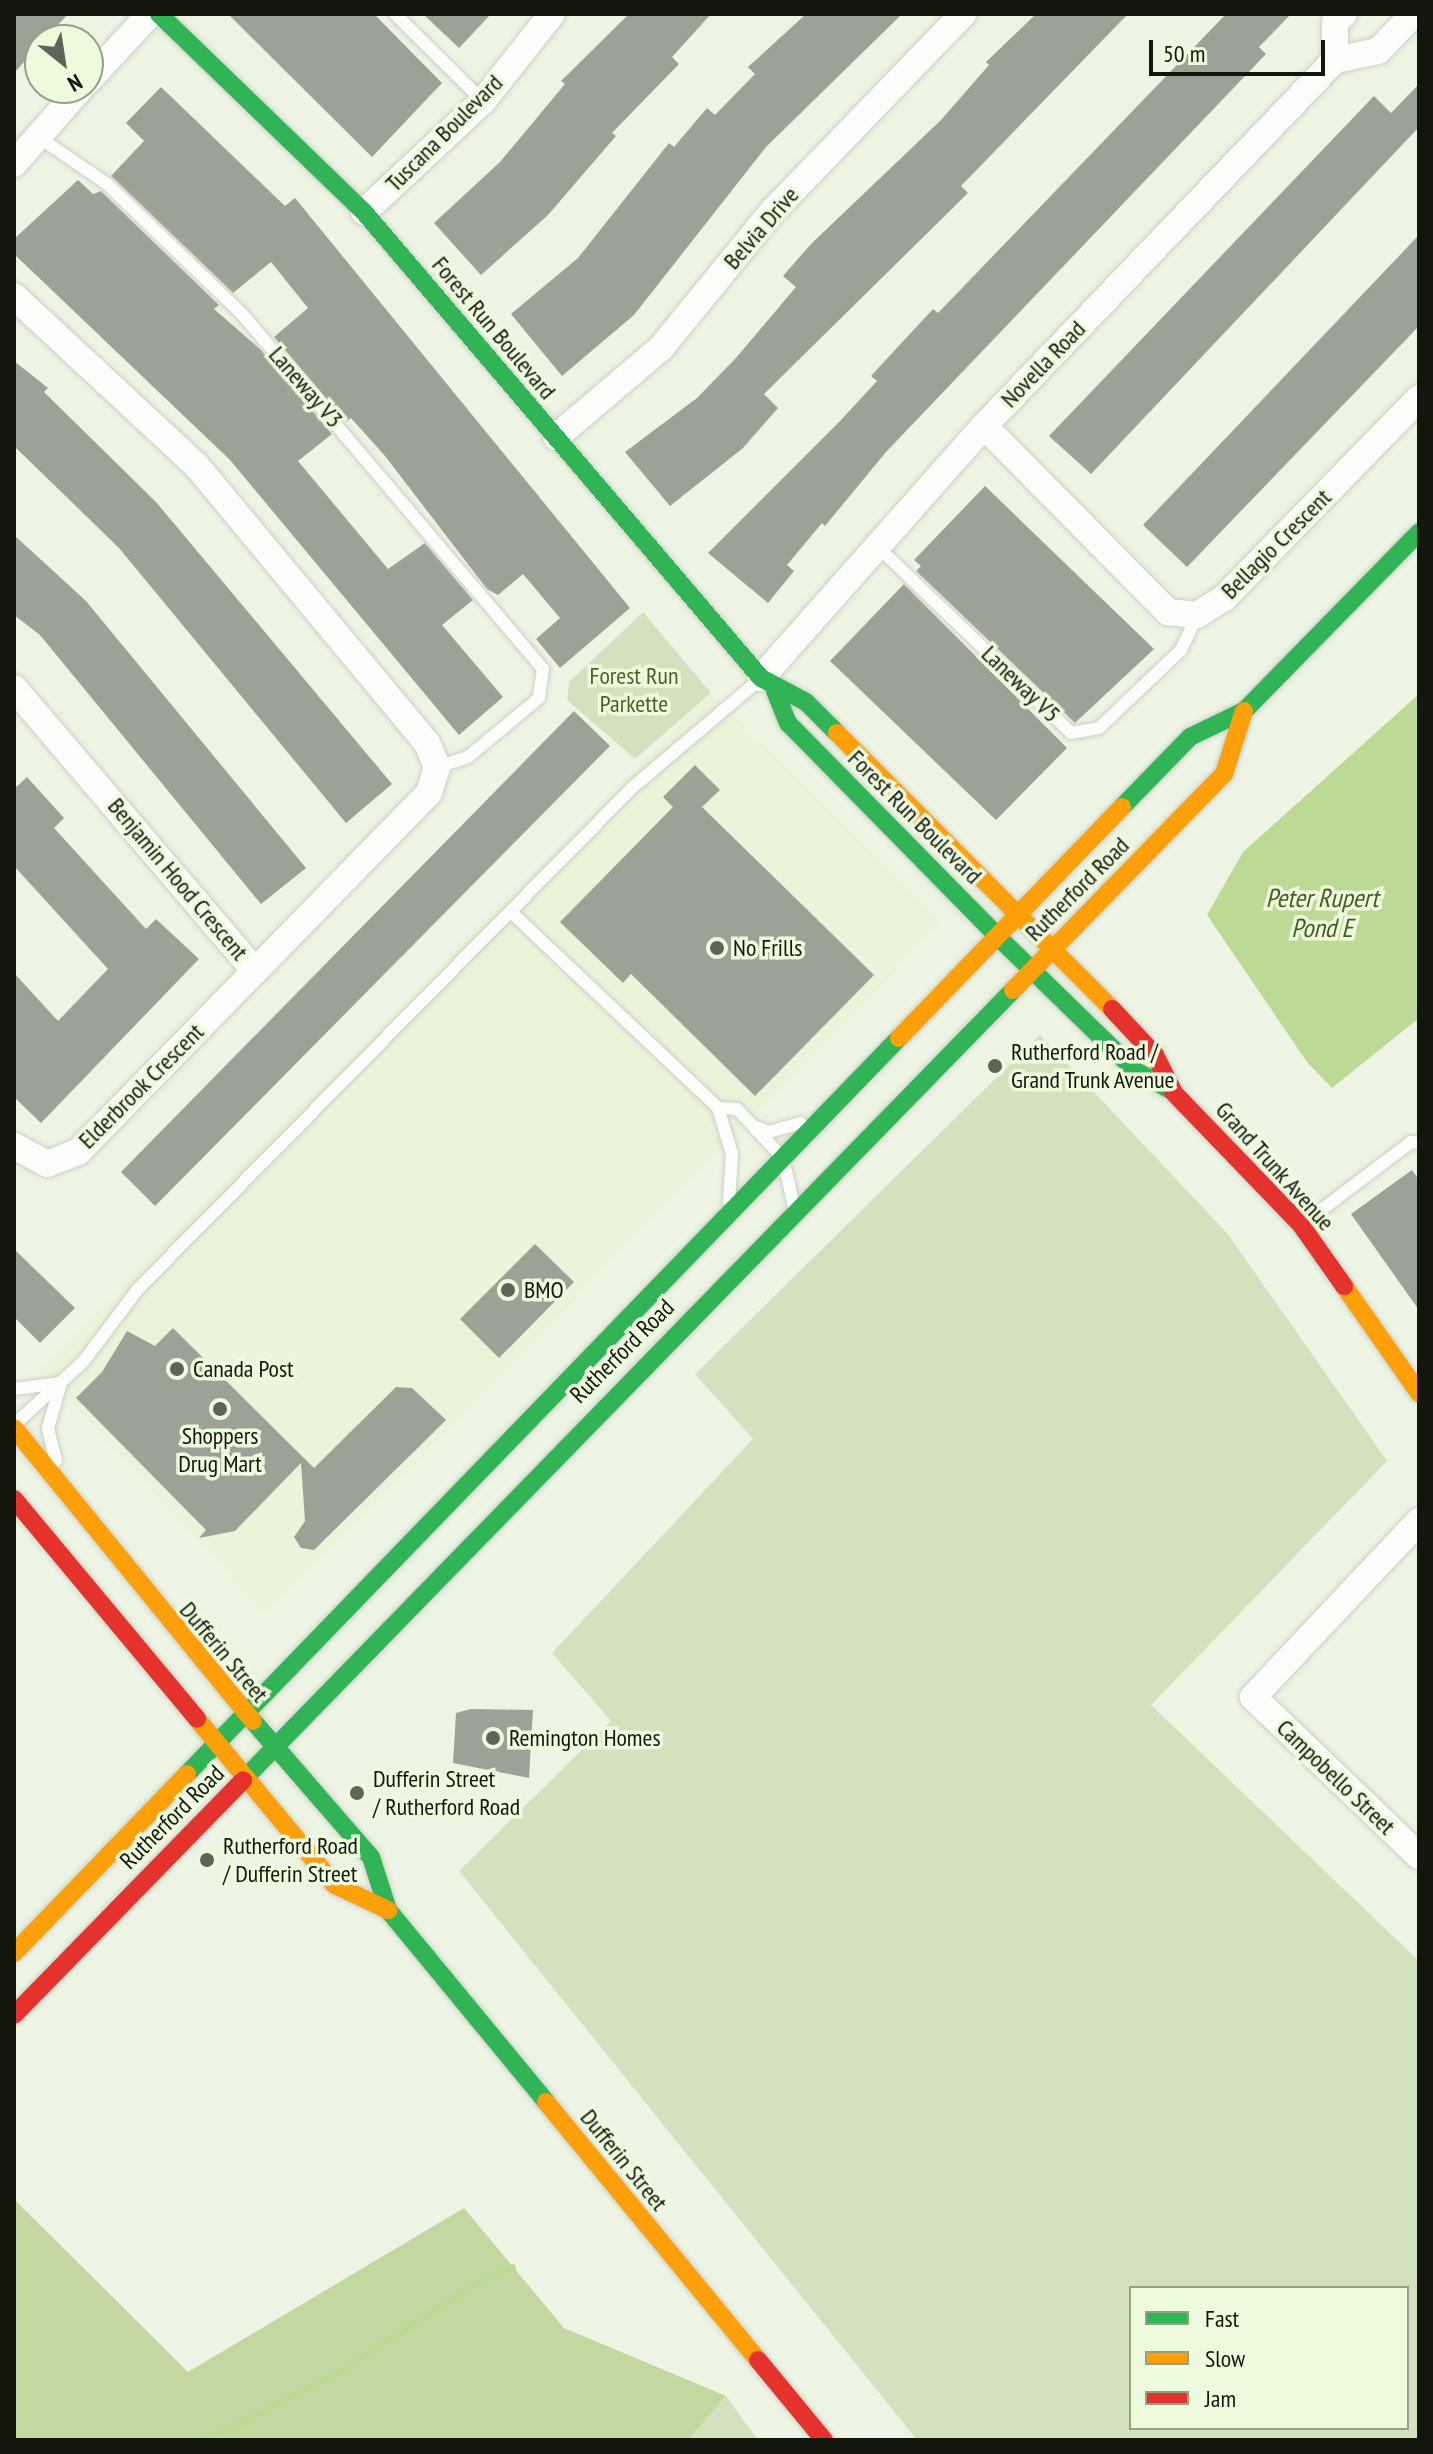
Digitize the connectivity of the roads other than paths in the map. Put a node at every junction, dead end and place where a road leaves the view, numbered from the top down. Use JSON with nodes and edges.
{"nodes":[{"id":1,"x":150,"y":14,"type":"edge"},
{"id":2,"x":159,"y":14,"type":"edge"},
{"id":3,"x":395,"y":14,"type":"edge"},
{"id":4,"x":552,"y":14,"type":"edge"},
{"id":5,"x":963,"y":14,"type":"edge"},
{"id":6,"x":1344,"y":14,"type":"edge"},
{"id":7,"x":1414,"y":14,"type":"edge"},
{"id":8,"x":1335,"y":60,"type":"junction"},
{"id":9,"x":104,"y":64,"type":"edge"},
{"id":10,"x":483,"y":101,"type":"junction"},
{"id":11,"x":66,"y":104,"type":"edge"},
{"id":12,"x":37,"y":136,"type":"junction"},
{"id":13,"x":14,"y":164,"type":"edge"},
{"id":14,"x":364,"y":212,"type":"junction"},
{"id":15,"x":14,"y":296,"type":"edge"},
{"id":16,"x":1419,"y":398,"type":"edge"},
{"id":17,"x":984,"y":426,"type":"junction"},
{"id":18,"x":556,"y":437,"type":"junction"},
{"id":19,"x":1419,"y":532,"type":"edge"},
{"id":20,"x":875,"y":544,"type":"junction"},
{"id":21,"x":1197,"y":615,"type":"junction"},
{"id":22,"x":768,"y":684,"type":"junction"},
{"id":23,"x":19,"y":702,"type":"edge"},
{"id":24,"x":1244,"y":711,"type":"junction"},
{"id":25,"x":437,"y":767,"type":"junction"},
{"id":26,"x":1021,"y":911,"type":"junction"},
{"id":27,"x":511,"y":912,"type":"junction"},
{"id":28,"x":997,"y":936,"type":"junction"},
{"id":29,"x":1055,"y":946,"type":"junction"},
{"id":30,"x":1031,"y":970,"type":"junction"},
{"id":31,"x":255,"y":971,"type":"junction"},
{"id":32,"x":1174,"y":1093,"type":"junction"},
{"id":33,"x":718,"y":1108,"type":"junction"},
{"id":34,"x":823,"y":1116,"type":"junction"},
{"id":35,"x":751,"y":1125,"type":"junction"},
{"id":36,"x":1419,"y":1143,"type":"edge"},
{"id":37,"x":14,"y":1146,"type":"edge"},
{"id":38,"x":783,"y":1158,"type":"junction"},
{"id":39,"x":795,"y":1210,"type":"junction"},
{"id":40,"x":722,"y":1222,"type":"junction"},
{"id":41,"x":1301,"y":1225,"type":"junction"},
{"id":42,"x":61,"y":1383,"type":"junction"},
{"id":43,"x":14,"y":1389,"type":"edge"},
{"id":44,"x":1419,"y":1393,"type":"edge"},
{"id":45,"x":14,"y":1426,"type":"edge"},
{"id":46,"x":63,"y":1490,"type":"junction"},
{"id":47,"x":14,"y":1499,"type":"edge"},
{"id":48,"x":1419,"y":1521,"type":"edge"},
{"id":49,"x":248,"y":1717,"type":"junction"},
{"id":50,"x":217,"y":1747,"type":"junction"},
{"id":51,"x":275,"y":1748,"type":"junction"},
{"id":52,"x":243,"y":1779,"type":"junction"},
{"id":53,"x":1419,"y":1856,"type":"edge"},
{"id":54,"x":388,"y":1910,"type":"junction"},
{"id":55,"x":14,"y":1953,"type":"edge"},
{"id":56,"x":14,"y":2015,"type":"edge"},
{"id":57,"x":824,"y":2440,"type":"edge"}],
"edges":[{"from":1,"to":9,"type":"street"},
{"from":2,"to":14,"type":"main road","name":"Forest Run Boulevard"},
{"from":3,"to":10,"type":"lane"},
{"from":4,"to":10,"type":"street","name":"Tuscana Boulevard"},
{"from":5,"to":18,"type":"street","name":"Belvia Drive"},
{"from":6,"to":8,"type":"street"},
{"from":7,"to":8,"type":"street"},
{"from":8,"to":17,"type":"street","name":"Novella Road"},
{"from":10,"to":14,"type":"street","name":"Tuscana Boulevard"},
{"from":11,"to":12,"type":"street"},
{"from":12,"to":13,"type":"street"},
{"from":12,"to":25,"type":"lane","name":"Laneway V3"},
{"from":14,"to":18,"type":"main road","name":"Forest Run Boulevard"},
{"from":15,"to":25,"type":"street"},
{"from":16,"to":21,"type":"street","name":"Bellagio Crescent"},
{"from":17,"to":20,"type":"street","name":"Novella Road"},
{"from":17,"to":21,"type":"street","name":"Bellagio Crescent"},
{"from":18,"to":22,"type":"main road","name":"Forest Run Boulevard"},
{"from":19,"to":24,"type":"main road","name":"Rutherford Road"},
{"from":20,"to":21,"type":"lane","name":"Laneway V5"},
{"from":20,"to":22,"type":"street","name":"Novella Road"},
{"from":22,"to":26,"type":"main road","name":"Forest Run Boulevard"},
{"from":22,"to":27,"type":"lane"},
{"from":22,"to":28,"type":"main road","name":"Forest Run Boulevard"},
{"from":23,"to":31,"type":"street","name":"Benjamin Hood Crescent"},
{"from":24,"to":26,"type":"main road","name":"Rutherford Road"},
{"from":24,"to":29,"type":"main road","name":"Rutherford Road"},
{"from":25,"to":31,"type":"street","name":"Benjamin Hood Crescent"},
{"from":26,"to":28,"type":"main road","name":"Rutherford Road"},
{"from":26,"to":29,"type":"main road","name":"Forest Run Boulevard"},
{"from":27,"to":33,"type":"lane"},
{"from":27,"to":42,"type":"lane"},
{"from":28,"to":30,"type":"main road","name":"Forest Run Boulevard"},
{"from":28,"to":34,"type":"main road","name":"Rutherford Road"},
{"from":29,"to":30,"type":"main road","name":"Rutherford Road"},
{"from":29,"to":32,"type":"main road","name":"Grand Trunk Avenue"},
{"from":30,"to":32,"type":"main road","name":"Grand Trunk Avenue"},
{"from":30,"to":39,"type":"main road","name":"Rutherford Road"},
{"from":31,"to":37,"type":"street","name":"Elderbrook Crescent"},
{"from":32,"to":41,"type":"main road","name":"Grand Trunk Avenue"},
{"from":33,"to":35,"type":"lane"},
{"from":33,"to":40,"type":"lane"},
{"from":34,"to":35,"type":"lane"},
{"from":34,"to":38,"type":"main road","name":"Rutherford Road"},
{"from":35,"to":38,"type":"lane"},
{"from":36,"to":41,"type":"lane"},
{"from":38,"to":39,"type":"lane"},
{"from":38,"to":40,"type":"main road","name":"Rutherford Road"},
{"from":39,"to":51,"type":"main road","name":"Rutherford Road"},
{"from":40,"to":49,"type":"main road","name":"Rutherford Road"},
{"from":41,"to":44,"type":"main road","name":"Grand Trunk Avenue"},
{"from":42,"to":43,"type":"lane"},
{"from":42,"to":45,"type":"lane"},
{"from":42,"to":46,"type":"lane"},
{"from":45,"to":46,"type":"main road","name":"Dufferin Street"},
{"from":46,"to":49,"type":"main road","name":"Dufferin Street"},
{"from":47,"to":50,"type":"main road","name":"Dufferin Street"},
{"from":48,"to":53,"type":"street","name":"Campobello Street"},
{"from":49,"to":50,"type":"main road","name":"Rutherford Road"},
{"from":49,"to":51,"type":"main road","name":"Dufferin Street"},
{"from":50,"to":52,"type":"main road","name":"Dufferin Street"},
{"from":50,"to":55,"type":"main road","name":"Rutherford Road"},
{"from":51,"to":52,"type":"main road","name":"Rutherford Road"},
{"from":51,"to":54,"type":"main road","name":"Dufferin Street"},
{"from":52,"to":54,"type":"main road","name":"Dufferin Street"},
{"from":52,"to":56,"type":"main road","name":"Rutherford Road"},
{"from":54,"to":57,"type":"main road","name":"Dufferin Street"}]}
